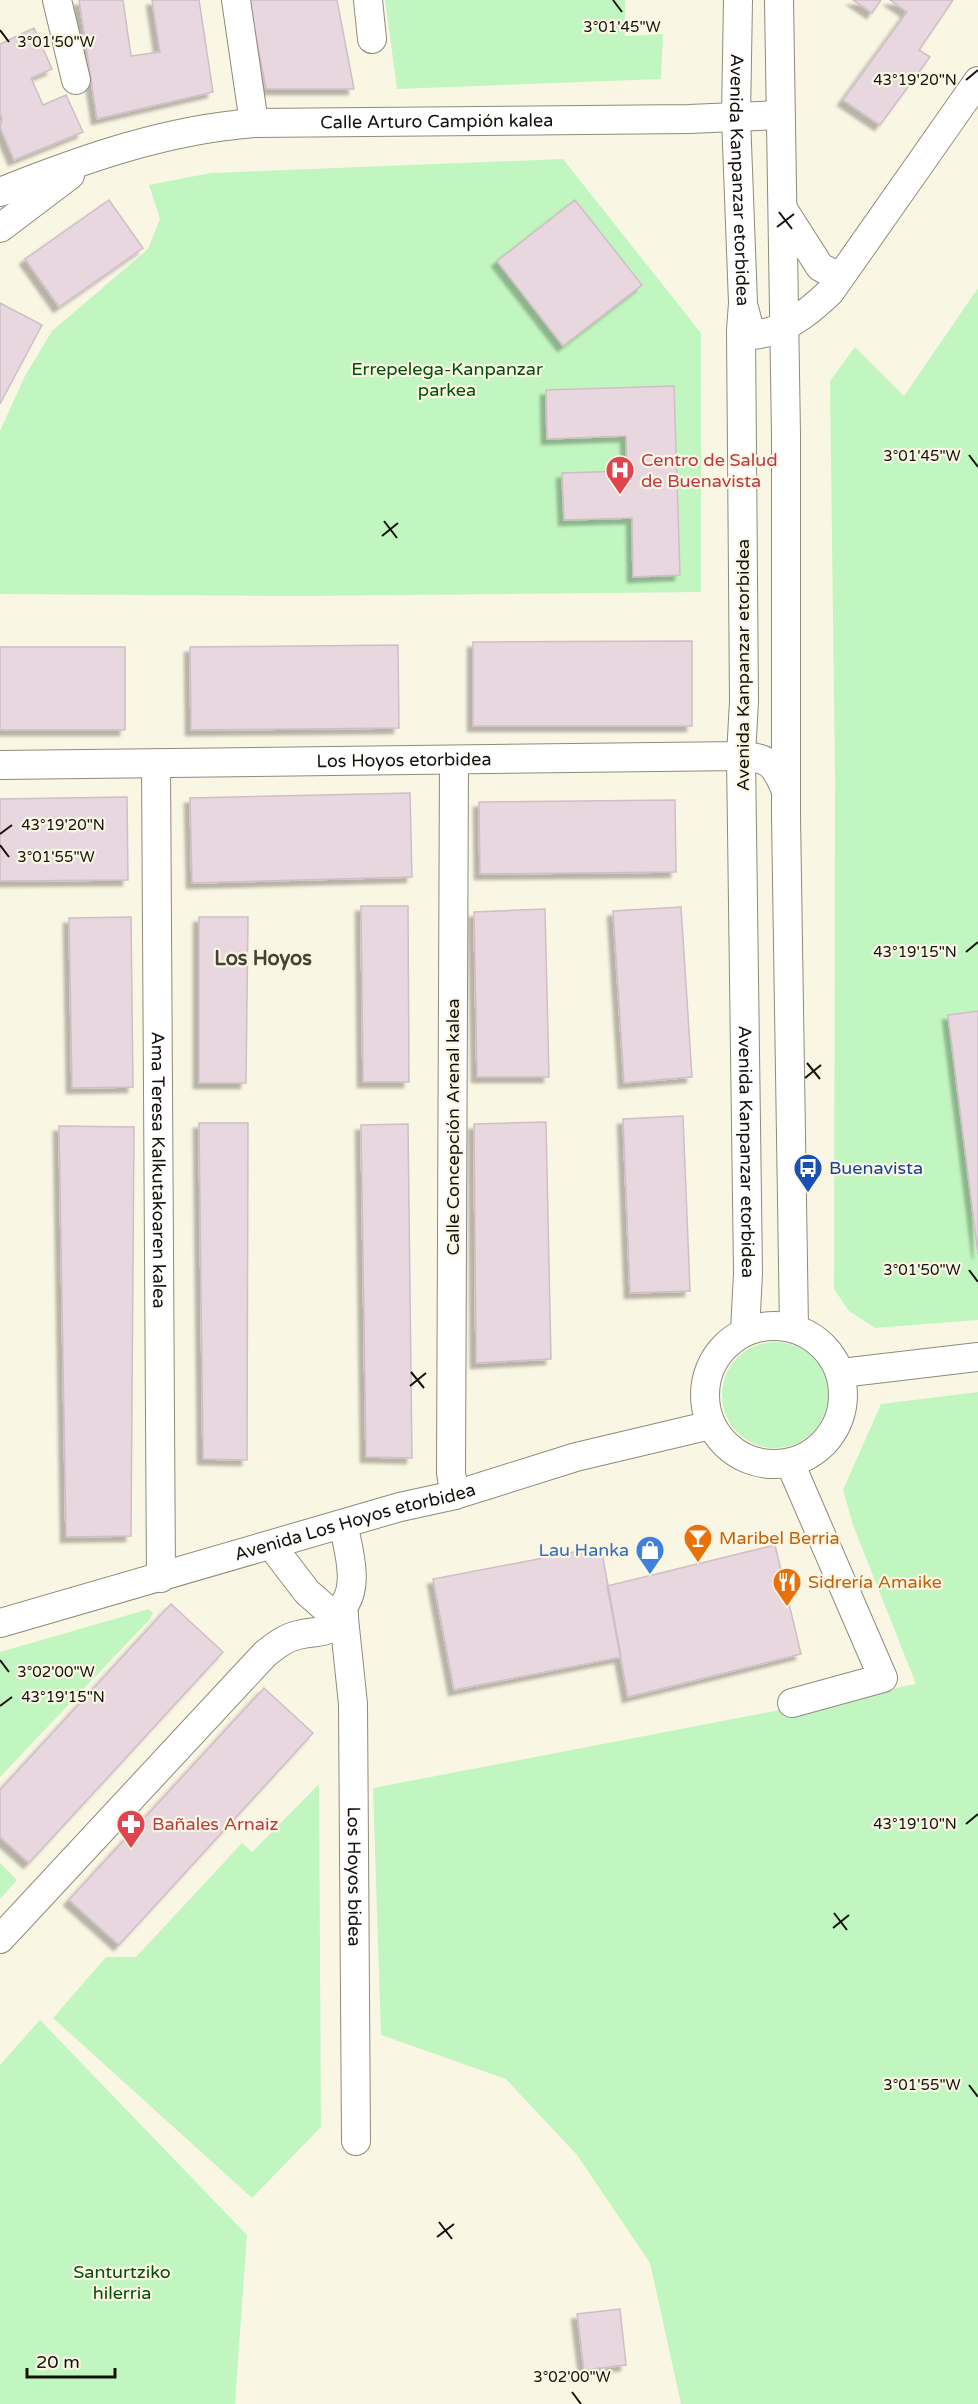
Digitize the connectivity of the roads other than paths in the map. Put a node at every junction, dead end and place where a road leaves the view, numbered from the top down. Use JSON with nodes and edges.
{"nodes":[{"id":1,"x":57,"y":0,"type":"edge"},
{"id":2,"x":236,"y":0,"type":"edge"},
{"id":3,"x":368,"y":0,"type":"edge"},
{"id":4,"x":738,"y":0,"type":"edge"},
{"id":5,"x":779,"y":0,"type":"edge"},
{"id":6,"x":372,"y":39,"type":"dead end"},
{"id":7,"x":76,"y":80,"type":"dead end"},
{"id":8,"x":978,"y":81,"type":"edge"},
{"id":9,"x":780,"y":115,"type":"junction"},
{"id":10,"x":736,"y":117,"type":"junction"},
{"id":11,"x":255,"y":123,"type":"junction"},
{"id":12,"x":96,"y":156,"type":"junction"},
{"id":13,"x":1,"y":190,"type":"edge"},
{"id":14,"x":782,"y":206,"type":"junction"},
{"id":15,"x":0,"y":228,"type":"edge"},
{"id":16,"x":840,"y":276,"type":"junction"},
{"id":17,"x":743,"y":303,"type":"junction"},
{"id":18,"x":784,"y":325,"type":"junction"},
{"id":19,"x":741,"y":756,"type":"junction"},
{"id":20,"x":454,"y":760,"type":"junction"},
{"id":21,"x":156,"y":764,"type":"junction"},
{"id":22,"x":0,"y":765,"type":"edge"},
{"id":23,"x":786,"y":793,"type":"junction"},
{"id":24,"x":794,"y":1328,"type":"junction"},
{"id":25,"x":745,"y":1331,"type":"junction"},
{"id":26,"x":978,"y":1357,"type":"edge"},
{"id":27,"x":841,"y":1375,"type":"junction"},
{"id":28,"x":711,"y":1425,"type":"junction"},
{"id":29,"x":790,"y":1463,"type":"junction"},
{"id":30,"x":455,"y":1495,"type":"junction"},
{"id":31,"x":343,"y":1524,"type":"junction"},
{"id":32,"x":271,"y":1545,"type":"junction"},
{"id":33,"x":161,"y":1578,"type":"junction"},
{"id":34,"x":343,"y":1612,"type":"junction"},
{"id":35,"x":0,"y":1623,"type":"edge"},
{"id":36,"x":792,"y":1703,"type":"dead end"},
{"id":37,"x":0,"y":1939,"type":"edge"},
{"id":38,"x":356,"y":2140,"type":"dead end"}],
"edges":[{"from":1,"to":7,"type":"street"},
{"from":2,"to":11,"type":"street"},
{"from":3,"to":6,"type":"street"},
{"from":4,"to":10,"type":"street","name":"Avenida Kanpanzar etorbidea"},
{"from":5,"to":9,"type":"street"},
{"from":8,"to":16,"type":"street"},
{"from":9,"to":10,"type":"street","name":"Calle Arturo Campión kalea"},
{"from":9,"to":14,"type":"street"},
{"from":10,"to":11,"type":"street","name":"Calle Arturo Campión kalea"},
{"from":10,"to":17,"type":"street","name":"Avenida Kanpanzar etorbidea"},
{"from":11,"to":12,"type":"street","name":"Calle Arturo Campión kalea"},
{"from":12,"to":13,"type":"street","name":"Calle Arturo Campión kalea"},
{"from":12,"to":15,"type":"street","name":"Calle Arturo Campión kalea"},
{"from":14,"to":16,"type":"street"},
{"from":14,"to":18,"type":"street"},
{"from":16,"to":18,"type":"street"},
{"from":17,"to":18,"type":"street"},
{"from":17,"to":19,"type":"street","name":"Avenida Kanpanzar etorbidea"},
{"from":18,"to":23,"type":"street"},
{"from":19,"to":20,"type":"street","name":"Los Hoyos etorbidea"},
{"from":19,"to":23,"type":"street","name":"Los Hoyos etorbidea"},
{"from":19,"to":25,"type":"street","name":"Avenida Kanpanzar etorbidea"},
{"from":20,"to":21,"type":"street","name":"Los Hoyos etorbidea"},
{"from":20,"to":30,"type":"street","name":"Calle Concepción Arenal kalea"},
{"from":21,"to":22,"type":"street","name":"Los Hoyos etorbidea"},
{"from":21,"to":33,"type":"street","name":"Ama Teresa Kalkutakoaren kalea"},
{"from":23,"to":24,"type":"street"},
{"from":24,"to":25,"type":"street"},
{"from":24,"to":27,"type":"street"},
{"from":25,"to":28,"type":"street"},
{"from":26,"to":27,"type":"street"},
{"from":27,"to":29,"type":"street"},
{"from":28,"to":29,"type":"street"},
{"from":28,"to":30,"type":"street","name":"Avenida Los Hoyos etorbidea"},
{"from":29,"to":36,"type":"street"},
{"from":30,"to":31,"type":"street","name":"Avenida Los Hoyos etorbidea"},
{"from":31,"to":32,"type":"street","name":"Avenida Los Hoyos etorbidea"},
{"from":31,"to":34,"type":"street"},
{"from":32,"to":33,"type":"street","name":"Avenida Los Hoyos etorbidea"},
{"from":32,"to":34,"type":"street"},
{"from":33,"to":35,"type":"street","name":"Avenida Los Hoyos etorbidea"},
{"from":34,"to":37,"type":"street"},
{"from":34,"to":38,"type":"street","name":"Los Hoyos bidea"}]}
